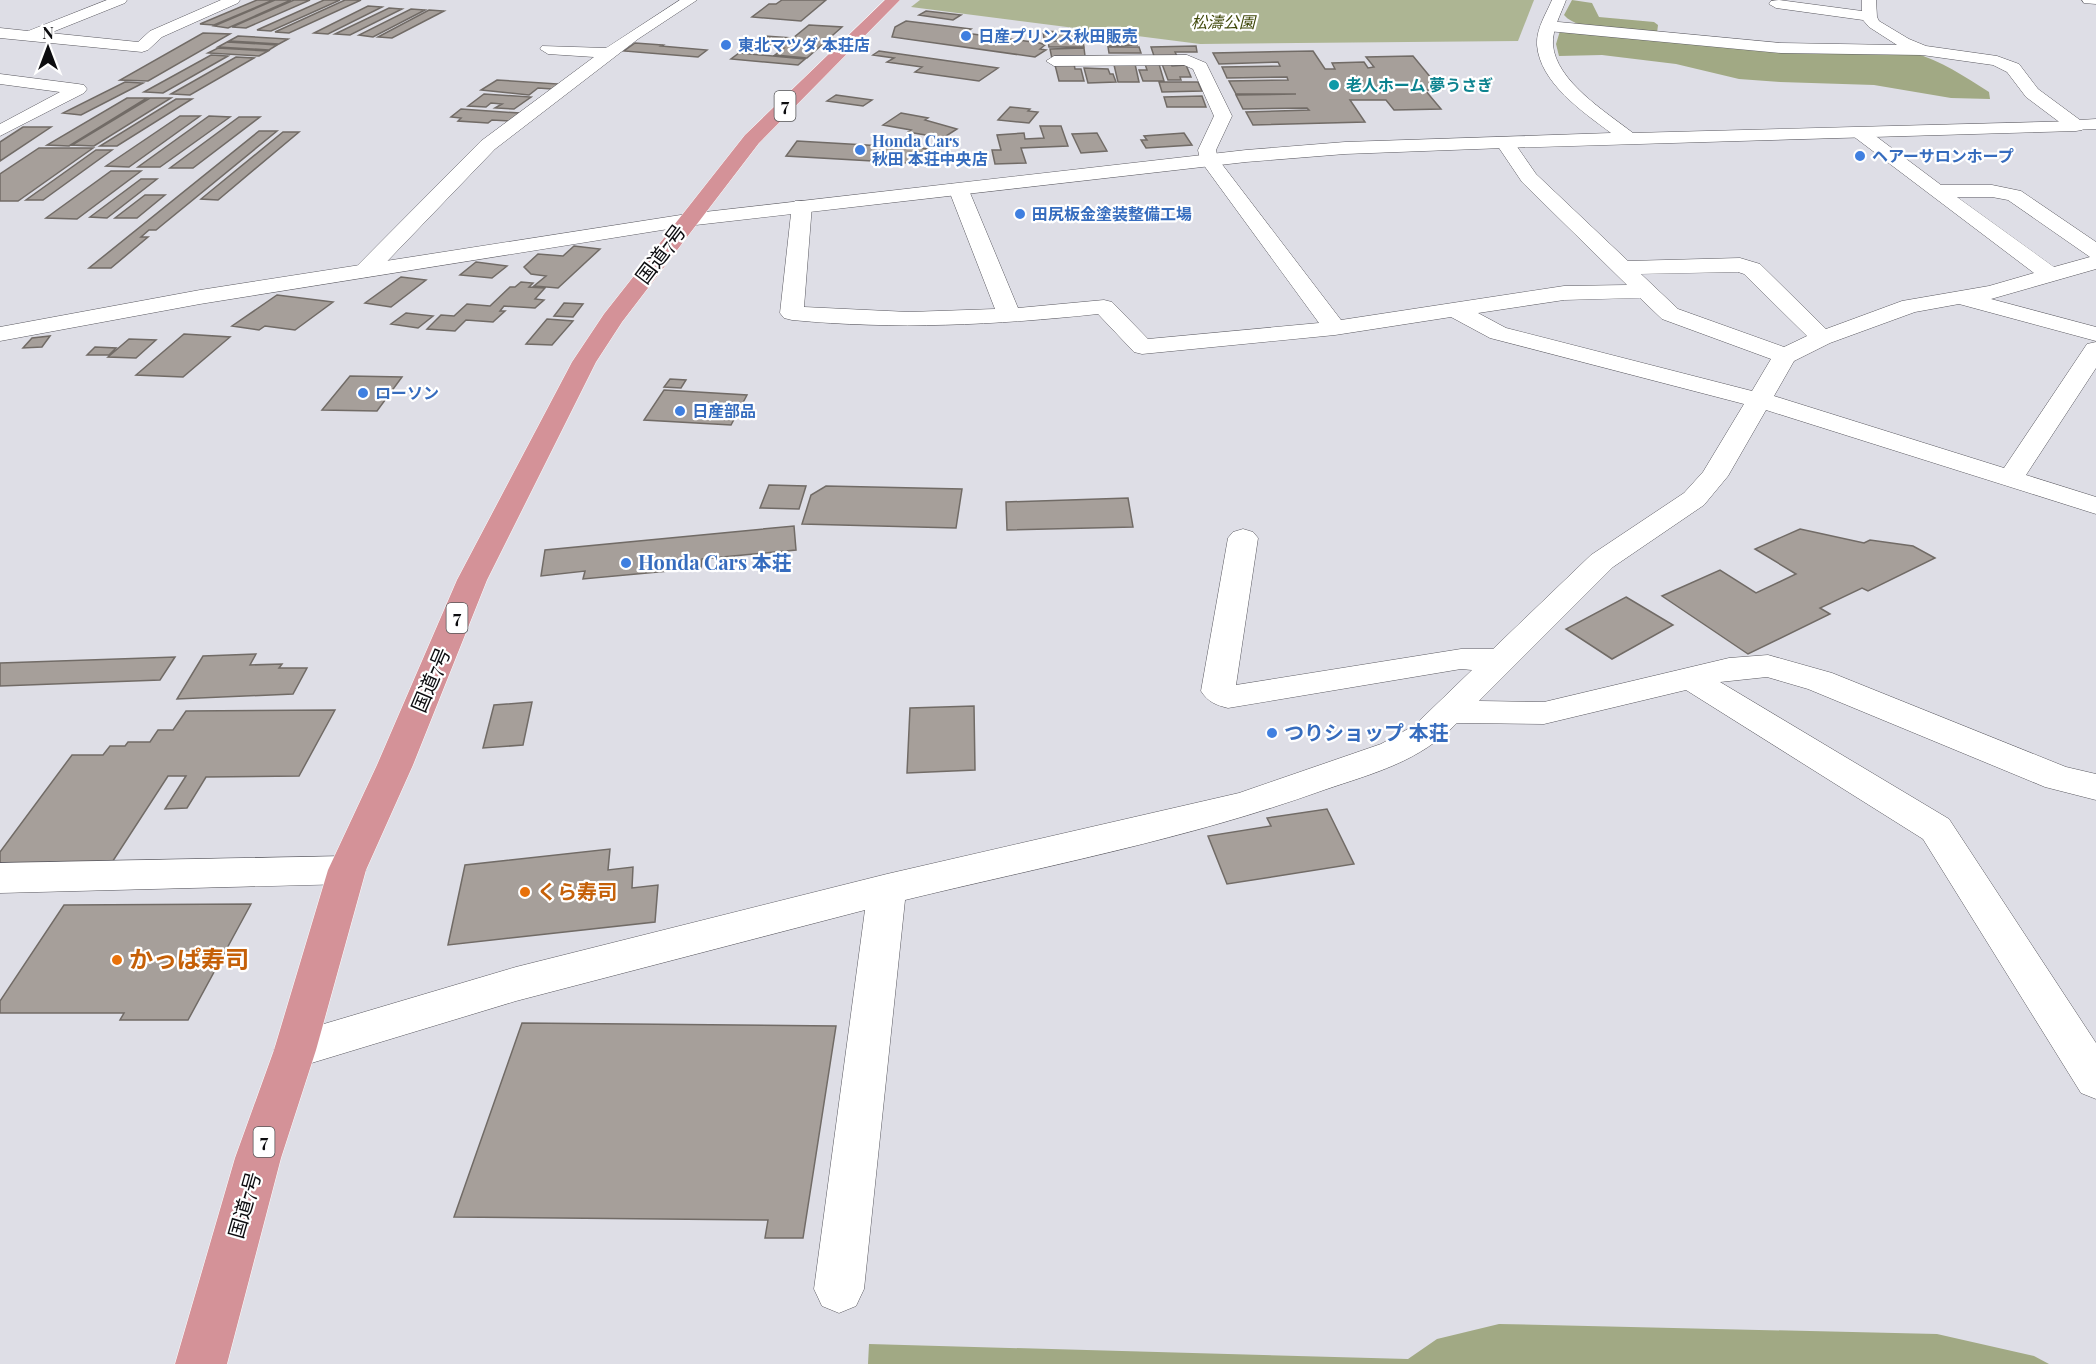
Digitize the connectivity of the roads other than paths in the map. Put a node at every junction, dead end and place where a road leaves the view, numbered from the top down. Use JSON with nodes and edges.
{"nodes":[{"id":1,"x":95,"y":0,"type":"edge"},
{"id":2,"x":233,"y":0,"type":"edge"},
{"id":3,"x":690,"y":0,"type":"edge"},
{"id":4,"x":893,"y":0,"type":"edge"},
{"id":5,"x":1559,"y":0,"type":"edge"},
{"id":6,"x":2089,"y":0,"type":"edge"},
{"id":7,"x":2096,"y":0,"type":"edge"},
{"id":8,"x":118,"y":1,"type":"edge"},
{"id":9,"x":1777,"y":2,"type":"edge"},
{"id":10,"x":1869,"y":8,"type":"edge"},
{"id":11,"x":1772,"y":22,"type":"dead end"},
{"id":12,"x":1548,"y":26,"type":"junction"},
{"id":13,"x":0,"y":33,"type":"edge"},
{"id":14,"x":29,"y":36,"type":"junction"},
{"id":15,"x":1091,"y":44,"type":"dead end"},
{"id":16,"x":548,"y":49,"type":"dead end"},
{"id":17,"x":1922,"y":50,"type":"junction"},
{"id":18,"x":610,"y":53,"type":"junction"},
{"id":19,"x":1054,"y":61,"type":"dead end"},
{"id":20,"x":1094,"y":61,"type":"junction"},
{"id":21,"x":0,"y":80,"type":"edge"},
{"id":22,"x":0,"y":114,"type":"edge"},
{"id":23,"x":30,"y":115,"type":"junction"},
{"id":24,"x":2096,"y":124,"type":"edge"},
{"id":25,"x":2076,"y":126,"type":"junction"},
{"id":26,"x":0,"y":131,"type":"edge"},
{"id":27,"x":1859,"y":132,"type":"junction"},
{"id":28,"x":1629,"y":139,"type":"junction"},
{"id":29,"x":1504,"y":142,"type":"junction"},
{"id":30,"x":1209,"y":160,"type":"junction"},
{"id":31,"x":958,"y":188,"type":"junction"},
{"id":32,"x":1936,"y":191,"type":"junction"},
{"id":33,"x":802,"y":205,"type":"junction"},
{"id":34,"x":687,"y":220,"type":"junction"},
{"id":35,"x":2096,"y":252,"type":"edge"},
{"id":36,"x":2096,"y":262,"type":"edge"},
{"id":37,"x":1622,"y":268,"type":"junction"},
{"id":38,"x":366,"y":270,"type":"junction"},
{"id":39,"x":2050,"y":275,"type":"junction"},
{"id":40,"x":1646,"y":291,"type":"junction"},
{"id":41,"x":1963,"y":298,"type":"junction"},
{"id":42,"x":1457,"y":310,"type":"junction"},
{"id":43,"x":1010,"y":317,"type":"junction"},
{"id":44,"x":1335,"y":328,"type":"junction"},
{"id":45,"x":0,"y":334,"type":"edge"},
{"id":46,"x":2096,"y":334,"type":"edge"},
{"id":47,"x":1822,"y":338,"type":"junction"},
{"id":48,"x":2096,"y":349,"type":"edge"},
{"id":49,"x":1785,"y":356,"type":"junction"},
{"id":50,"x":1759,"y":400,"type":"junction"},
{"id":51,"x":2010,"y":479,"type":"junction"},
{"id":52,"x":2096,"y":506,"type":"edge"},
{"id":53,"x":1243,"y":538,"type":"dead end"},
{"id":54,"x":1501,"y":660,"type":"junction"},
{"id":55,"x":1690,"y":678,"type":"junction"},
{"id":56,"x":1449,"y":712,"type":"junction"},
{"id":57,"x":2096,"y":787,"type":"edge"},
{"id":58,"x":347,"y":870,"type":"junction"},
{"id":59,"x":0,"y":878,"type":"edge"},
{"id":60,"x":887,"y":890,"type":"junction"},
{"id":61,"x":295,"y":1050,"type":"junction"},
{"id":62,"x":2096,"y":1080,"type":"edge"},
{"id":63,"x":839,"y":1289,"type":"dead end"},
{"id":64,"x":201,"y":1364,"type":"edge"}],
"edges":[{"from":1,"to":8,"type":"street"},
{"from":2,"to":14,"type":"street"},
{"from":3,"to":18,"type":"street"},
{"from":4,"to":34,"type":"highway","name":"国道7号","number":"7"},
{"from":5,"to":12,"type":"street"},
{"from":6,"to":7,"type":"street"},
{"from":8,"to":14,"type":"street"},
{"from":9,"to":10,"type":"street"},
{"from":9,"to":11,"type":"street"},
{"from":10,"to":17,"type":"street"},
{"from":12,"to":17,"type":"street"},
{"from":12,"to":28,"type":"street"},
{"from":13,"to":14,"type":"street"},
{"from":15,"to":20,"type":"street"},
{"from":16,"to":18,"type":"street"},
{"from":17,"to":25,"type":"street"},
{"from":18,"to":38,"type":"street"},
{"from":19,"to":20,"type":"street"},
{"from":20,"to":30,"type":"street"},
{"from":21,"to":23,"type":"street"},
{"from":22,"to":23,"type":"street"},
{"from":23,"to":26,"type":"street"},
{"from":24,"to":25,"type":"street"},
{"from":25,"to":27,"type":"street"},
{"from":27,"to":28,"type":"street"},
{"from":27,"to":32,"type":"street"},
{"from":28,"to":29,"type":"street"},
{"from":29,"to":30,"type":"street"},
{"from":29,"to":37,"type":"street"},
{"from":30,"to":31,"type":"street"},
{"from":30,"to":44,"type":"street"},
{"from":31,"to":33,"type":"street"},
{"from":31,"to":43,"type":"street"},
{"from":32,"to":35,"type":"street"},
{"from":32,"to":39,"type":"street"},
{"from":33,"to":34,"type":"street"},
{"from":33,"to":43,"type":"street"},
{"from":34,"to":38,"type":"street"},
{"from":34,"to":58,"type":"highway","name":"国道7号","number":"7"},
{"from":36,"to":39,"type":"street"},
{"from":37,"to":40,"type":"street"},
{"from":37,"to":47,"type":"street"},
{"from":38,"to":45,"type":"street"},
{"from":39,"to":41,"type":"street"},
{"from":40,"to":42,"type":"street"},
{"from":40,"to":49,"type":"street"},
{"from":41,"to":46,"type":"street"},
{"from":41,"to":47,"type":"street"},
{"from":42,"to":44,"type":"street"},
{"from":42,"to":50,"type":"street"},
{"from":43,"to":44,"type":"street"},
{"from":47,"to":49,"type":"street"},
{"from":48,"to":51,"type":"street"},
{"from":49,"to":50,"type":"street"},
{"from":50,"to":51,"type":"street"},
{"from":50,"to":54,"type":"street"},
{"from":51,"to":52,"type":"street"},
{"from":53,"to":54,"type":"street"},
{"from":54,"to":56,"type":"street"},
{"from":55,"to":56,"type":"street"},
{"from":55,"to":57,"type":"street"},
{"from":55,"to":62,"type":"street"},
{"from":56,"to":60,"type":"street"},
{"from":58,"to":59,"type":"street"},
{"from":58,"to":61,"type":"highway","name":"国道7号","number":"7"},
{"from":60,"to":61,"type":"street"},
{"from":60,"to":63,"type":"street"},
{"from":61,"to":64,"type":"highway","name":"国道7号","number":"7"}]}
